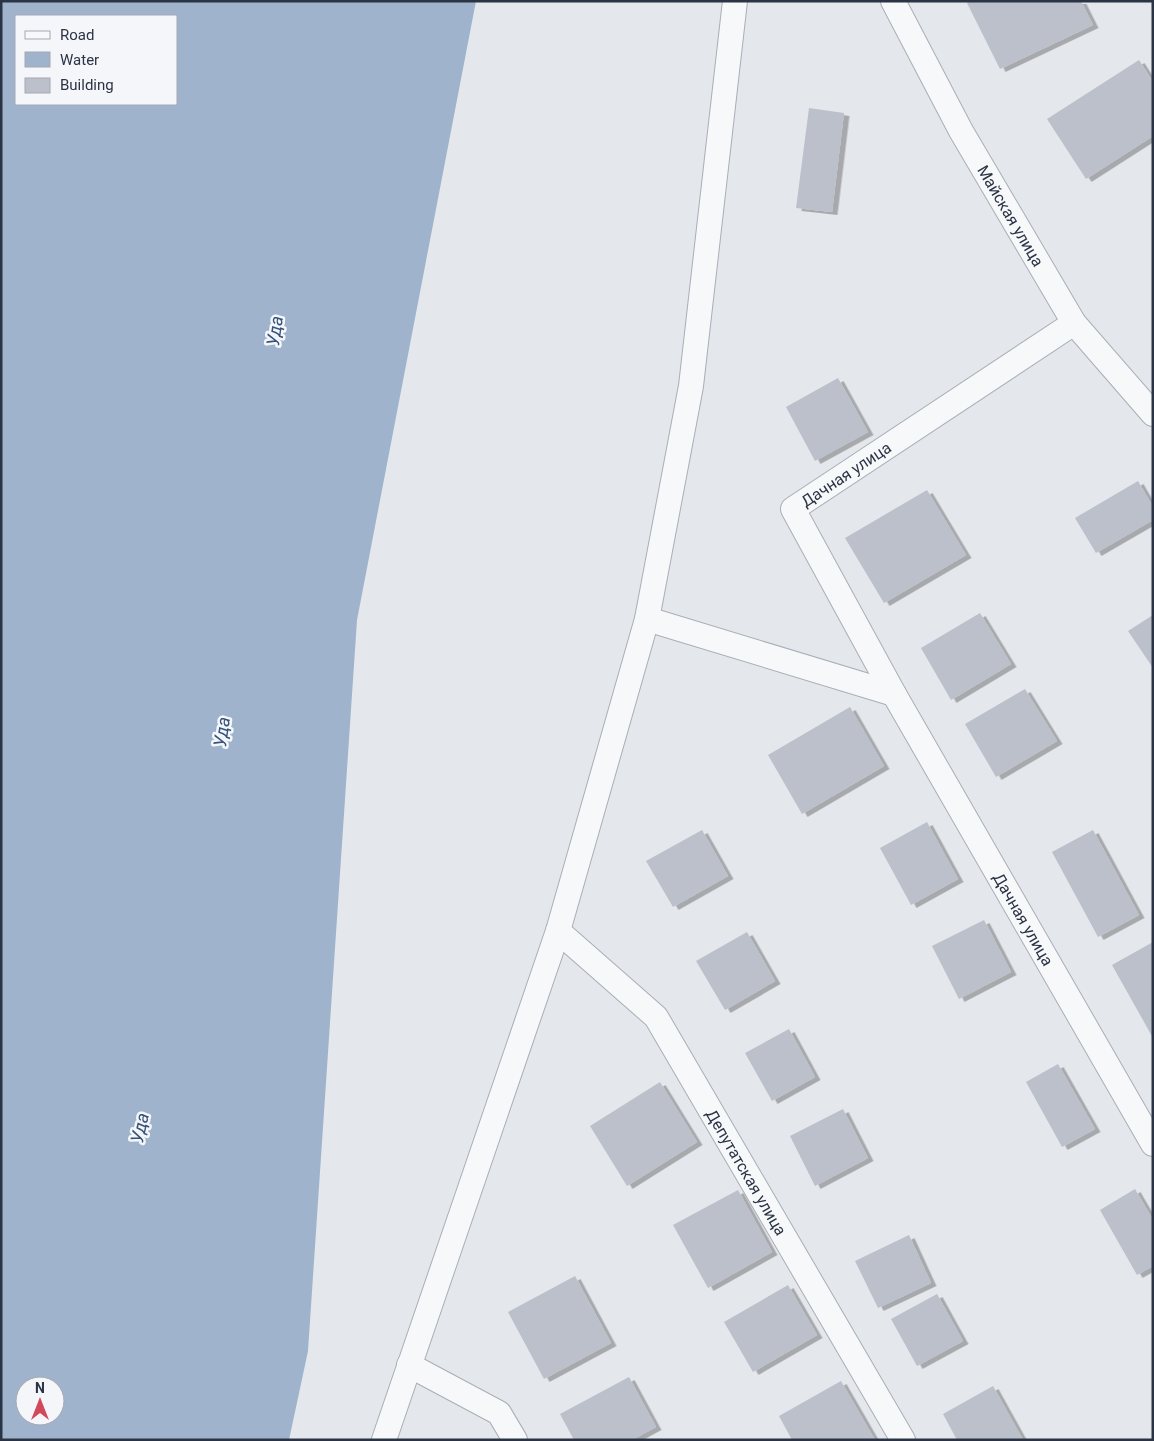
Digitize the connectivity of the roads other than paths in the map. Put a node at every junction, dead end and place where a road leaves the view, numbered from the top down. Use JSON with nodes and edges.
{"nodes":[{"id":1,"x":734,"y":1,"type":"edge"},
{"id":2,"x":893,"y":1,"type":"edge"},
{"id":3,"x":1074,"y":323,"type":"junction"},
{"id":4,"x":1153,"y":414,"type":"edge"},
{"id":5,"x":647,"y":619,"type":"junction"},
{"id":6,"x":894,"y":694,"type":"junction"},
{"id":7,"x":558,"y":931,"type":"junction"},
{"id":8,"x":1153,"y":1144,"type":"edge"},
{"id":9,"x":409,"y":1365,"type":"junction"},
{"id":10,"x":384,"y":1440,"type":"edge"},
{"id":11,"x":515,"y":1440,"type":"edge"},
{"id":12,"x":903,"y":1440,"type":"edge"}],
"edges":[{"from":1,"to":5,"type":"street"},
{"from":2,"to":3,"type":"street","name":"Майская улица"},
{"from":3,"to":4,"type":"street","name":"Майская улица"},
{"from":3,"to":6,"type":"street","name":"Дачная улица"},
{"from":5,"to":6,"type":"street"},
{"from":5,"to":7,"type":"street"},
{"from":6,"to":8,"type":"street","name":"Дачная улица"},
{"from":7,"to":9,"type":"street"},
{"from":7,"to":12,"type":"street","name":"Депутатская улица"},
{"from":9,"to":10,"type":"street"},
{"from":9,"to":11,"type":"street"}]}
